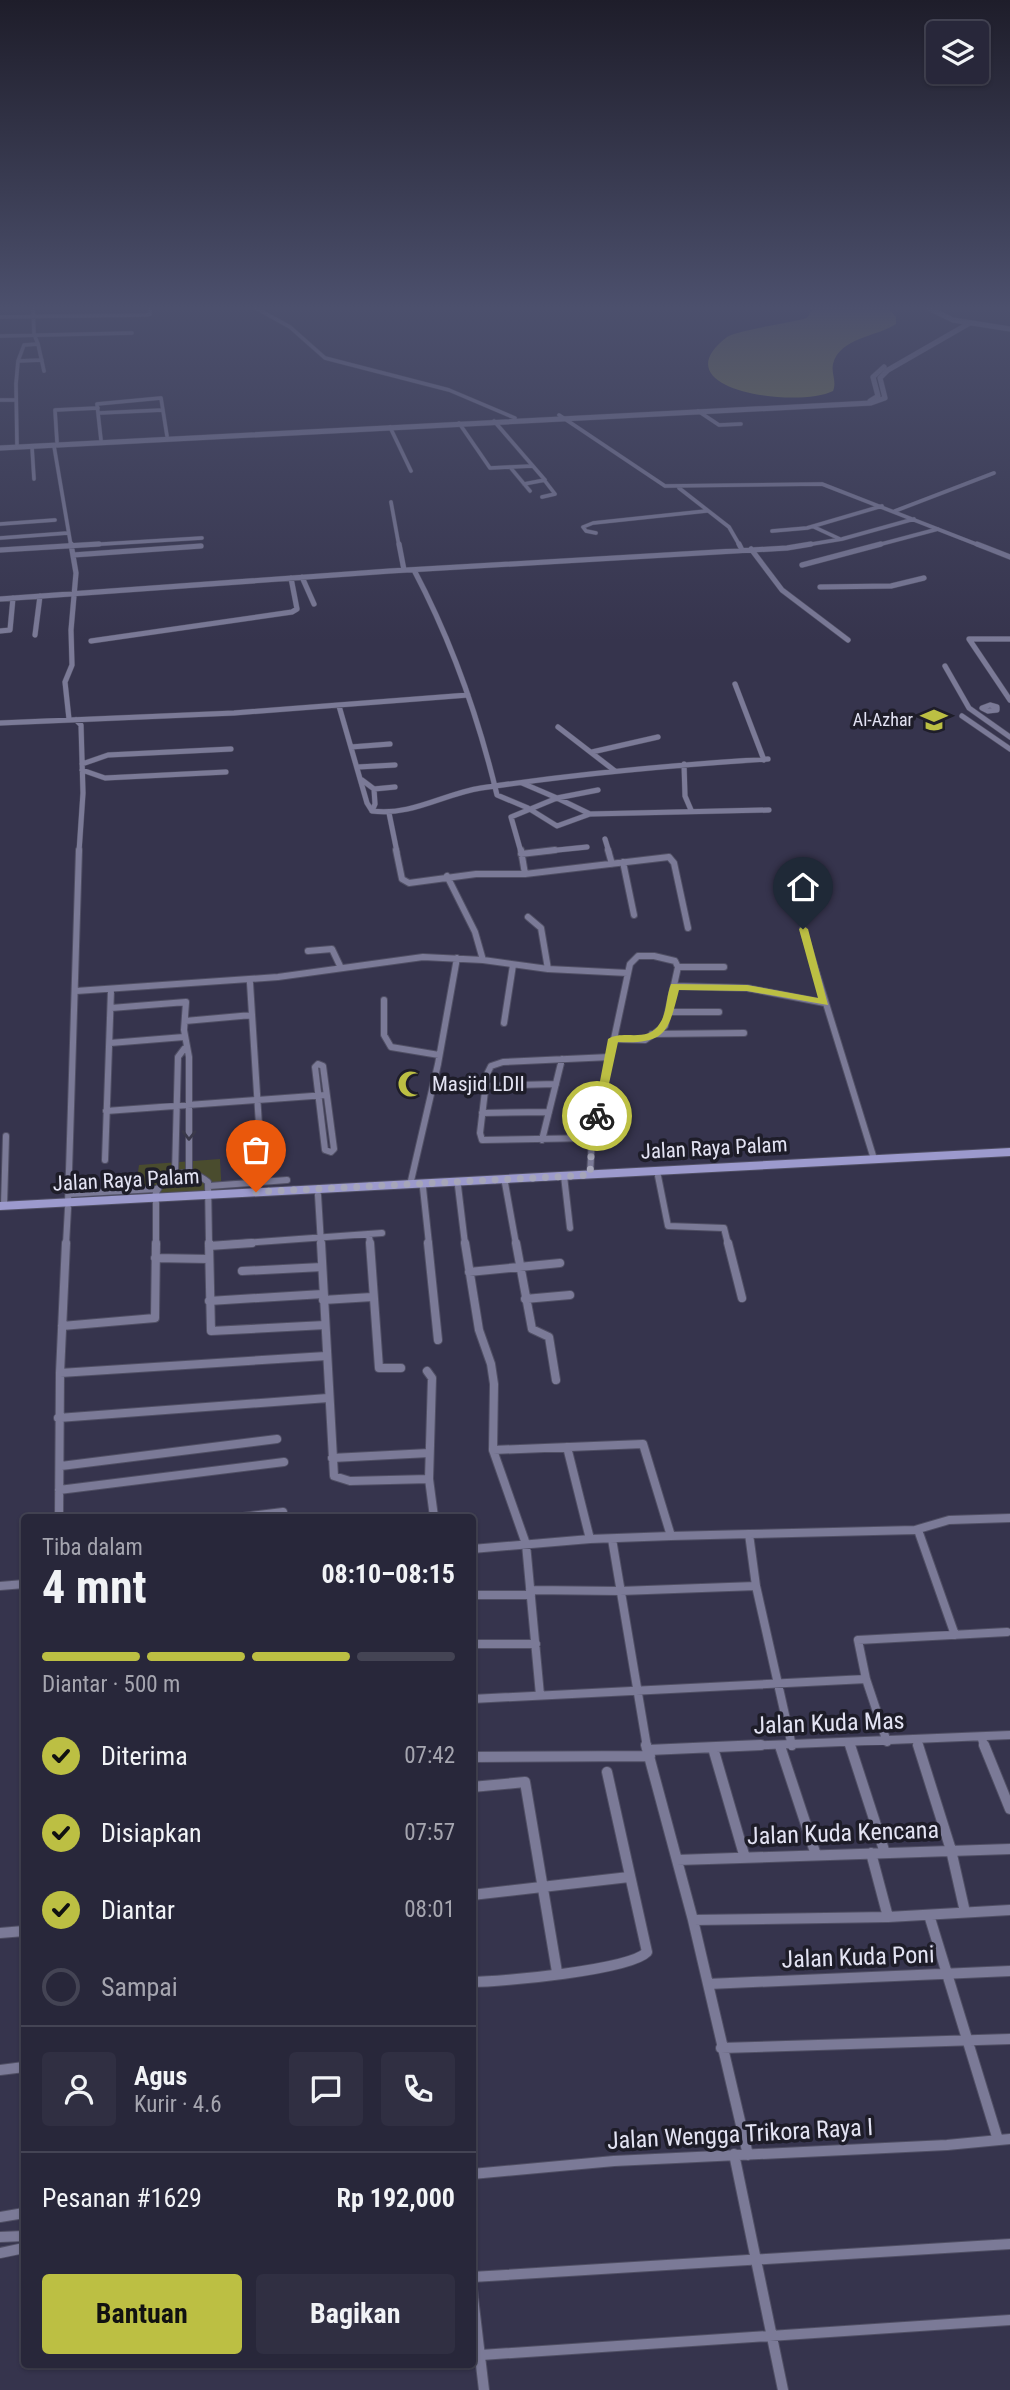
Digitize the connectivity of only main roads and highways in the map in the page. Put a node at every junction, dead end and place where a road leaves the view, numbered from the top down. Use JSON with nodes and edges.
{"nodes":[{"id":1,"x":1010,"y":1155,"type":"edge"},
{"id":2,"x":625,"y":1175,"type":"junction"},
{"id":3,"x":564,"y":1177,"type":"junction"},
{"id":4,"x":417,"y":1186,"type":"junction"},
{"id":5,"x":209,"y":1194,"type":"junction"},
{"id":6,"x":1,"y":1207,"type":"edge"}],
"edges":[{"from":1,"to":2,"type":"main road","name":"Jalan Raya Palam"},
{"from":1,"to":2,"type":"main road","name":"Jalan Raya Palam"},
{"from":2,"to":3,"type":"main road","name":"Jalan Raya Palam"},
{"from":2,"to":3,"type":"main road","name":"Jalan Raya Palam"},
{"from":3,"to":4,"type":"main road","name":"Jalan Raya Palam"},
{"from":3,"to":4,"type":"main road","name":"Jalan Raya Palam"},
{"from":4,"to":5,"type":"main road","name":"Jalan Raya Palam"},
{"from":4,"to":5,"type":"main road","name":"Jalan Raya Palam"},
{"from":5,"to":6,"type":"main road","name":"Jalan Raya Palam"}]}
